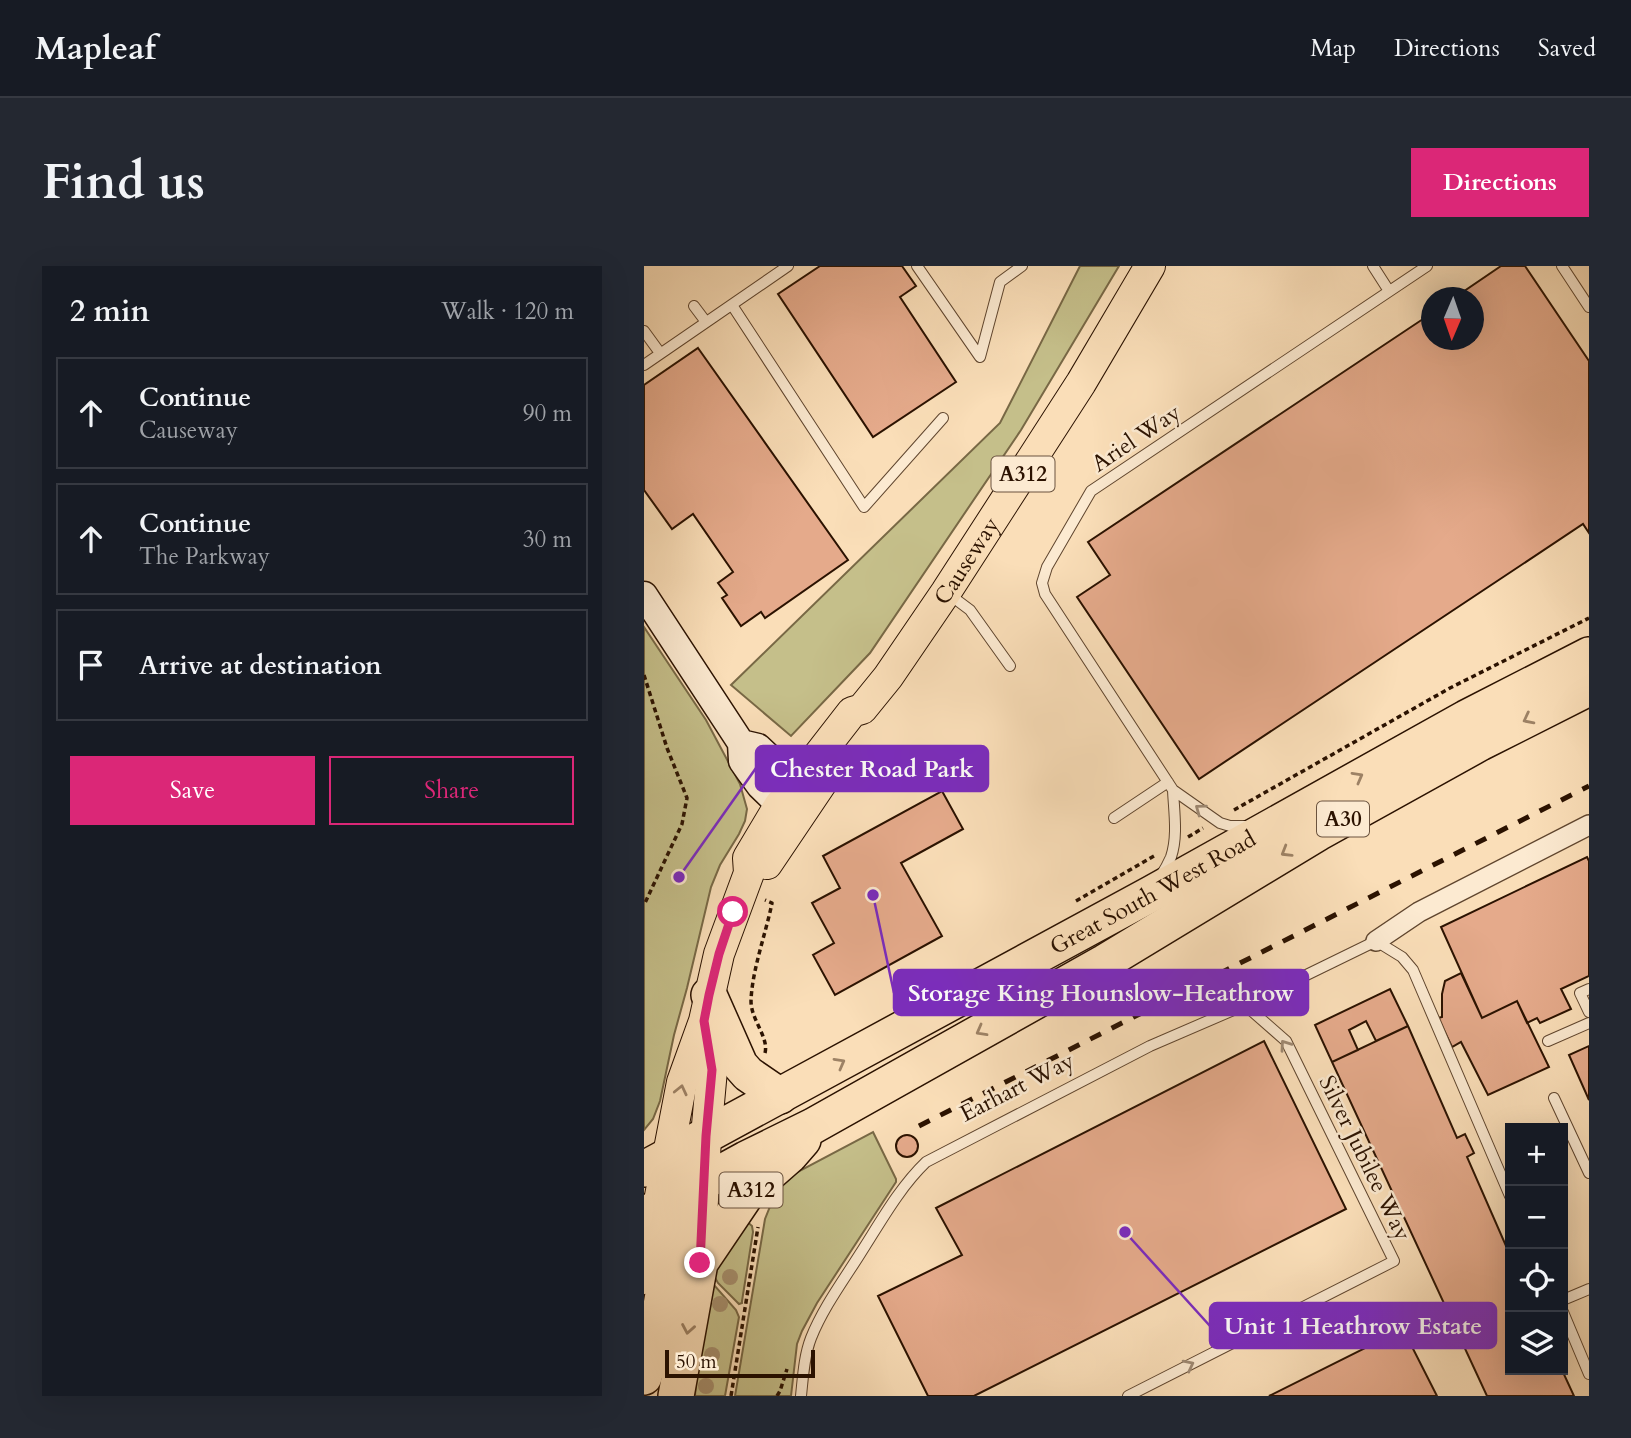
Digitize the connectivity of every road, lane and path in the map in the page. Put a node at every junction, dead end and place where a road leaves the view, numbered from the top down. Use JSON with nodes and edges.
{"nodes":[{"id":1,"x":788,"y":266,"type":"edge"},
{"id":2,"x":917,"y":266,"type":"edge"},
{"id":3,"x":1022,"y":266,"type":"edge"},
{"id":4,"x":1150,"y":266,"type":"edge"},
{"id":5,"x":1373,"y":266,"type":"edge"},
{"id":6,"x":1427,"y":266,"type":"edge"},
{"id":7,"x":1562,"y":266,"type":"edge"},
{"id":8,"x":1389,"y":292,"type":"junction"},
{"id":9,"x":732,"y":305,"type":"junction"},
{"id":10,"x":694,"y":306,"type":"dead end"},
{"id":11,"x":1589,"y":307,"type":"edge"},
{"id":12,"x":706,"y":322,"type":"junction"},
{"id":13,"x":644,"y":331,"type":"edge"},
{"id":14,"x":660,"y":353,"type":"junction"},
{"id":15,"x":644,"y":365,"type":"edge"},
{"id":16,"x":943,"y":418,"type":"dead end"},
{"id":17,"x":946,"y":592,"type":"junction"},
{"id":18,"x":644,"y":595,"type":"edge"},
{"id":19,"x":1589,"y":655,"type":"edge"},
{"id":20,"x":1010,"y":666,"type":"dead end"},
{"id":21,"x":644,"y":675,"type":"edge"},
{"id":22,"x":1589,"y":688,"type":"edge"},
{"id":23,"x":1171,"y":786,"type":"junction"},
{"id":24,"x":795,"y":802,"type":"junction"},
{"id":25,"x":1114,"y":818,"type":"dead end"},
{"id":26,"x":1277,"y":822,"type":"junction"},
{"id":27,"x":1588,"y":827,"type":"edge"},
{"id":28,"x":1151,"y":894,"type":"junction"},
{"id":29,"x":772,"y":903,"type":"dead end"},
{"id":30,"x":644,"y":905,"type":"edge"},
{"id":31,"x":1376,"y":941,"type":"junction"},
{"id":32,"x":1589,"y":989,"type":"edge"},
{"id":33,"x":1245,"y":1005,"type":"junction"},
{"id":34,"x":706,"y":1008,"type":"junction"},
{"id":35,"x":1589,"y":1012,"type":"edge"},
{"id":36,"x":1589,"y":1023,"type":"edge"},
{"id":37,"x":1548,"y":1041,"type":"dead end"},
{"id":38,"x":763,"y":1056,"type":"dead end"},
{"id":39,"x":780,"y":1096,"type":"junction"},
{"id":40,"x":1554,"y":1098,"type":"dead end"},
{"id":41,"x":813,"y":1126,"type":"junction"},
{"id":42,"x":706,"y":1136,"type":"junction"},
{"id":43,"x":656,"y":1163,"type":"edge"},
{"id":44,"x":1589,"y":1173,"type":"edge"},
{"id":45,"x":1506,"y":1186,"type":"edge"},
{"id":46,"x":671,"y":1200,"type":"edge"},
{"id":47,"x":758,"y":1222,"type":"dead end"},
{"id":48,"x":700,"y":1263,"type":"junction"},
{"id":49,"x":644,"y":1279,"type":"edge"},
{"id":50,"x":1589,"y":1289,"type":"edge"},
{"id":51,"x":1568,"y":1298,"type":"edge"},
{"id":52,"x":1568,"y":1324,"type":"edge"},
{"id":53,"x":1589,"y":1374,"type":"edge"},
{"id":54,"x":644,"y":1377,"type":"edge"},
{"id":55,"x":676,"y":1396,"type":"edge"},
{"id":56,"x":731,"y":1396,"type":"edge"},
{"id":57,"x":801,"y":1396,"type":"edge"},
{"id":58,"x":1128,"y":1396,"type":"edge"}],
"edges":[{"from":1,"to":9,"type":"lane"},
{"from":2,"to":3,"type":"lane"},
{"from":4,"to":17,"type":"main road","name":"Causeway","number":"A312"},
{"from":5,"to":8,"type":"lane"},
{"from":6,"to":8,"type":"lane","name":"Ariel Way"},
{"from":7,"to":11,"type":"lane"},
{"from":8,"to":23,"type":"lane","name":"Ariel Way"},
{"from":9,"to":12,"type":"lane"},
{"from":9,"to":16,"type":"lane"},
{"from":10,"to":12,"type":"lane"},
{"from":12,"to":14,"type":"lane"},
{"from":13,"to":14,"type":"lane"},
{"from":14,"to":15,"type":"lane"},
{"from":17,"to":20,"type":"lane"},
{"from":17,"to":24,"type":"main road","name":"Causeway","number":"A312"},
{"from":18,"to":24,"type":"street"},
{"from":26,"to":19,"type":"highway","name":"Great South West Road","number":"A30","one_way":true},
{"from":21,"to":30,"type":"path"},
{"from":22,"to":41,"type":"highway","name":"Great South West Road","number":"A30","one_way":true},
{"from":23,"to":25,"type":"lane"},
{"from":26,"to":23,"type":"lane","name":"Ariel Way","one_way":true},
{"from":23,"to":28,"type":"lane"},
{"from":24,"to":34,"type":"main road","name":"Causeway"},
{"from":26,"to":28,"type":"highway","name":"Great South West Road","number":"A30"},
{"from":27,"to":31,"type":"street","name":"Earhart Way"},
{"from":39,"to":28,"type":"highway","name":"Great South West Road","number":"A30","one_way":true},
{"from":29,"to":38,"type":"path"},
{"from":31,"to":33,"type":"lane","name":"Earhart Way"},
{"from":31,"to":45,"type":"lane"},
{"from":32,"to":35,"type":"lane"},
{"from":33,"to":57,"type":"lane","name":"Earhart Way"},
{"from":58,"to":33,"type":"lane","name":"Silver Jubilee Way","one_way":true},
{"from":34,"to":39,"type":"highway"},
{"from":34,"to":42,"type":"main road","name":"Causeway","number":"A312"},
{"from":43,"to":34,"type":"main road","name":"Causeway","number":"A312","one_way":true},
{"from":36,"to":37,"type":"lane"},
{"from":39,"to":42,"type":"highway","name":"Great South West Road","number":"A30"},
{"from":40,"to":44,"type":"lane"},
{"from":41,"to":46,"type":"highway","name":"Great South West Road","number":"A30"},
{"from":41,"to":48,"type":"highway","number":"A312"},
{"from":42,"to":43,"type":"highway","name":"Great South West Road","number":"A30"},
{"from":42,"to":46,"type":"highway","number":"A312"},
{"from":43,"to":46,"type":"main road","number":"A312"},
{"from":46,"to":48,"type":"main road","number":"A312"},
{"from":46,"to":49,"type":"main road","number":"A312"},
{"from":46,"to":54,"type":"highway","number":"A312"},
{"from":47,"to":56,"type":"path"},
{"from":48,"to":55,"type":"highway","number":"A312","one_way":true},
{"from":50,"to":51,"type":"lane"},
{"from":52,"to":53,"type":"lane"}]}
